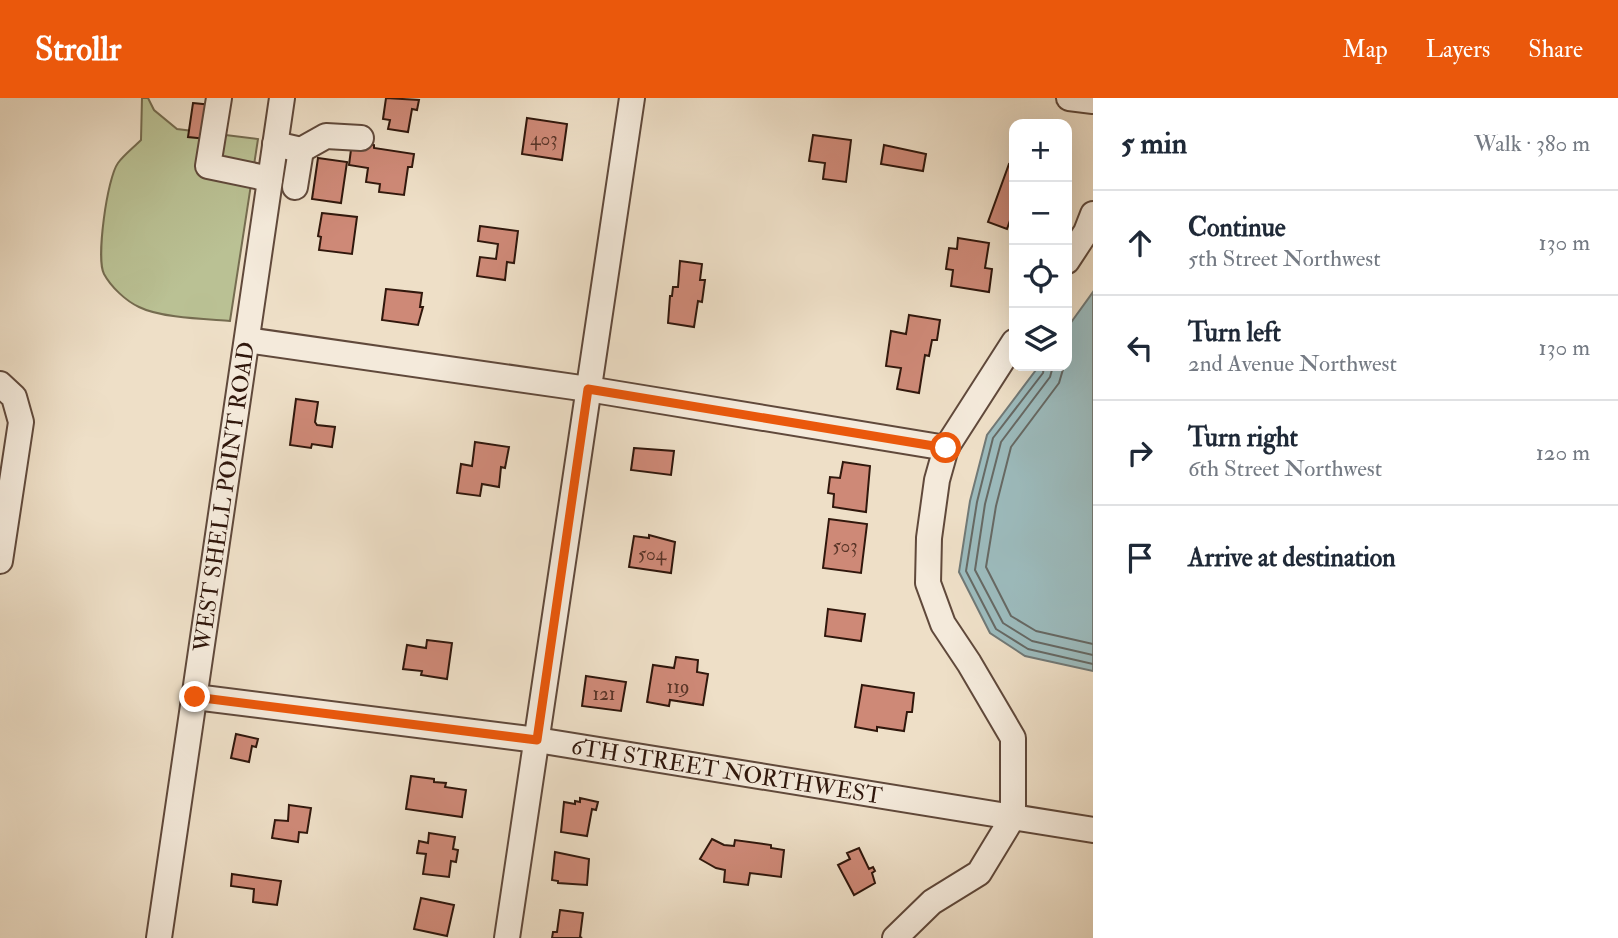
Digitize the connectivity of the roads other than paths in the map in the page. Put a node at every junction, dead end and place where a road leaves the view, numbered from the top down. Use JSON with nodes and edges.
{"nodes":[{"id":1,"x":219,"y":98,"type":"edge"},
{"id":2,"x":282,"y":98,"type":"edge"},
{"id":3,"x":632,"y":98,"type":"edge"},
{"id":4,"x":1069,"y":98,"type":"edge"},
{"id":5,"x":1093,"y":101,"type":"edge"},
{"id":6,"x":361,"y":138,"type":"dead end"},
{"id":7,"x":275,"y":144,"type":"junction"},
{"id":8,"x":301,"y":150,"type":"junction"},
{"id":9,"x":270,"y":179,"type":"junction"},
{"id":10,"x":295,"y":187,"type":"dead end"},
{"id":11,"x":1093,"y":214,"type":"edge"},
{"id":12,"x":1072,"y":253,"type":"edge"},
{"id":13,"x":247,"y":340,"type":"junction"},
{"id":14,"x":1009,"y":350,"type":"edge"},
{"id":15,"x":0,"y":384,"type":"edge"},
{"id":16,"x":588,"y":389,"type":"junction"},
{"id":17,"x":946,"y":448,"type":"junction"},
{"id":18,"x":0,"y":561,"type":"edge"},
{"id":19,"x":195,"y":697,"type":"junction"},
{"id":20,"x":537,"y":740,"type":"junction"},
{"id":21,"x":1013,"y":817,"type":"junction"},
{"id":22,"x":1093,"y":830,"type":"edge"},
{"id":23,"x":159,"y":938,"type":"edge"},
{"id":24,"x":507,"y":938,"type":"edge"},
{"id":25,"x":895,"y":938,"type":"edge"}],
"edges":[{"from":1,"to":9,"type":"street"},
{"from":2,"to":7,"type":"street","name":"WEST SHELL POINT ROAD"},
{"from":3,"to":16,"type":"street"},
{"from":4,"to":5,"type":"street"},
{"from":6,"to":8,"type":"street"},
{"from":7,"to":8,"type":"street"},
{"from":7,"to":9,"type":"street","name":"WEST SHELL POINT ROAD"},
{"from":8,"to":10,"type":"street"},
{"from":9,"to":13,"type":"street","name":"WEST SHELL POINT ROAD"},
{"from":11,"to":12,"type":"street"},
{"from":13,"to":16,"type":"street"},
{"from":13,"to":19,"type":"street","name":"WEST SHELL POINT ROAD"},
{"from":14,"to":17,"type":"street"},
{"from":15,"to":18,"type":"street"},
{"from":16,"to":17,"type":"street"},
{"from":16,"to":20,"type":"street"},
{"from":17,"to":21,"type":"street"},
{"from":19,"to":20,"type":"street","name":"6TH STREET NORTHWEST"},
{"from":19,"to":23,"type":"street","name":"WEST SHELL POINT ROAD"},
{"from":20,"to":21,"type":"street","name":"6TH STREET NORTHWEST"},
{"from":20,"to":24,"type":"street"},
{"from":21,"to":22,"type":"street","name":"6TH STREET NORTHWEST"},
{"from":21,"to":25,"type":"street"}]}
